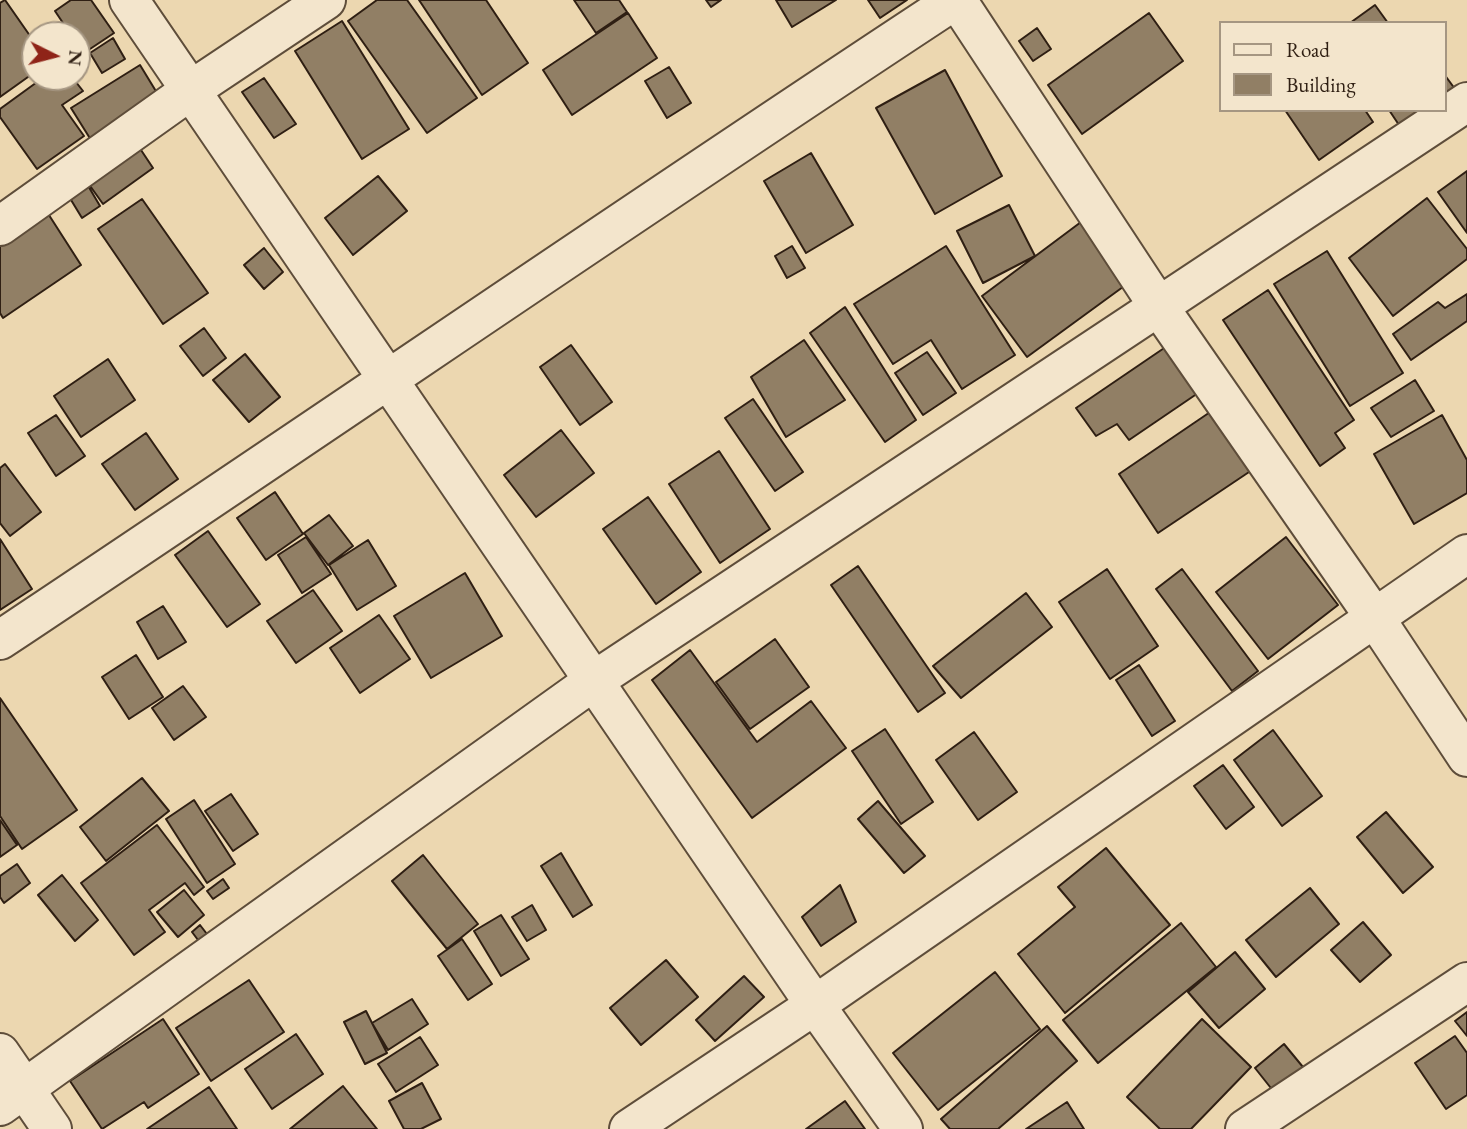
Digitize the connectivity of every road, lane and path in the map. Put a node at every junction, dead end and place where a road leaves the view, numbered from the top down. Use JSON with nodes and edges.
{"nodes":[{"id":1,"x":129,"y":0,"type":"edge"},
{"id":2,"x":326,"y":0,"type":"edge"},
{"id":3,"x":956,"y":0,"type":"edge"},
{"id":4,"x":191,"y":90,"type":"junction"},
{"id":5,"x":1467,"y":102,"type":"edge"},
{"id":6,"x":0,"y":226,"type":"edge"},
{"id":7,"x":1159,"y":307,"type":"junction"},
{"id":8,"x":390,"y":380,"type":"junction"},
{"id":9,"x":1467,"y":555,"type":"edge"},
{"id":10,"x":1376,"y":618,"type":"junction"},
{"id":11,"x":0,"y":640,"type":"edge"},
{"id":12,"x":595,"y":680,"type":"junction"},
{"id":13,"x":1467,"y":757,"type":"edge"},
{"id":14,"x":1467,"y":982,"type":"edge"},
{"id":15,"x":815,"y":1005,"type":"junction"},
{"id":16,"x":0,"y":1053,"type":"edge"},
{"id":17,"x":13,"y":1097,"type":"edge"},
{"id":18,"x":52,"y":1129,"type":"edge"},
{"id":19,"x":629,"y":1129,"type":"edge"},
{"id":20,"x":904,"y":1129,"type":"edge"},
{"id":21,"x":1245,"y":1129,"type":"edge"}],
"edges":[{"from":1,"to":4,"type":"street"},
{"from":2,"to":4,"type":"street"},
{"from":3,"to":7,"type":"street"},
{"from":3,"to":8,"type":"street"},
{"from":4,"to":6,"type":"street"},
{"from":4,"to":8,"type":"street"},
{"from":5,"to":7,"type":"street"},
{"from":7,"to":10,"type":"street"},
{"from":7,"to":12,"type":"street"},
{"from":8,"to":11,"type":"street"},
{"from":8,"to":12,"type":"street"},
{"from":9,"to":10,"type":"street"},
{"from":10,"to":13,"type":"street"},
{"from":10,"to":15,"type":"street"},
{"from":12,"to":15,"type":"street"},
{"from":12,"to":17,"type":"street"},
{"from":14,"to":21,"type":"street"},
{"from":15,"to":19,"type":"street"},
{"from":15,"to":20,"type":"street"},
{"from":16,"to":17,"type":"street"},
{"from":17,"to":18,"type":"street"}]}
